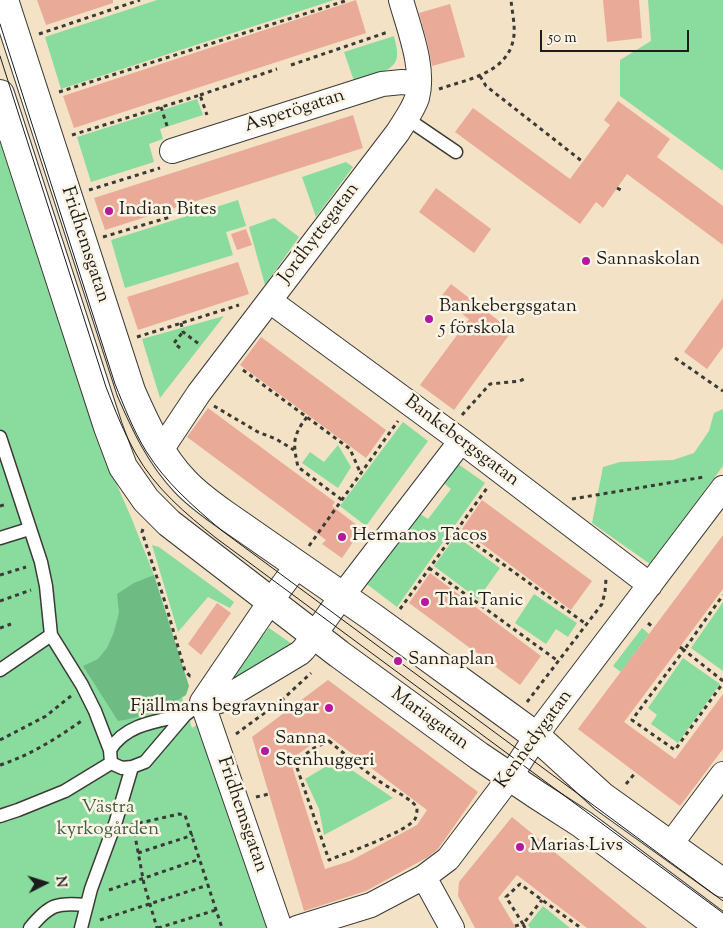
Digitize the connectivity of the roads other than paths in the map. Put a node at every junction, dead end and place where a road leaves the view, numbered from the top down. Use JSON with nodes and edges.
{"nodes":[{"id":1,"x":4,"y":0,"type":"edge"},
{"id":2,"x":405,"y":1,"type":"edge"},
{"id":3,"x":427,"y":90,"type":"junction"},
{"id":4,"x":0,"y":94,"type":"edge"},
{"id":5,"x":406,"y":118,"type":"junction"},
{"id":6,"x":172,"y":151,"type":"road end"},
{"id":7,"x":456,"y":152,"type":"dead end"},
{"id":8,"x":270,"y":301,"type":"junction"},
{"id":9,"x":0,"y":437,"type":"edge"},
{"id":10,"x":461,"y":441,"type":"junction"},
{"id":11,"x":161,"y":450,"type":"junction"},
{"id":12,"x":716,"y":482,"type":"edge"},
{"id":13,"x":146,"y":500,"type":"joint"},
{"id":14,"x":29,"y":529,"type":"junction"},
{"id":15,"x":0,"y":538,"type":"edge"},
{"id":16,"x":302,"y":558,"type":"junction"},
{"id":17,"x":650,"y":585,"type":"junction"},
{"id":18,"x":342,"y":596,"type":"junction"},
{"id":19,"x":270,"y":602,"type":"junction"},
{"id":20,"x":51,"y":635,"type":"junction"},
{"id":21,"x":314,"y":635,"type":"junction"},
{"id":22,"x":0,"y":670,"type":"edge"},
{"id":23,"x":198,"y":696,"type":"junction"},
{"id":24,"x":536,"y":736,"type":"junction"},
{"id":25,"x":110,"y":750,"type":"junction"},
{"id":26,"x":111,"y":763,"type":"junction"},
{"id":27,"x":132,"y":767,"type":"junction"},
{"id":28,"x":723,"y":774,"type":"edge"},
{"id":29,"x":510,"y":776,"type":"junction"},
{"id":30,"x":0,"y":816,"type":"edge"},
{"id":31,"x":670,"y":844,"type":"junction"},
{"id":32,"x":424,"y":877,"type":"junction"},
{"id":33,"x":723,"y":883,"type":"edge"},
{"id":34,"x":86,"y":905,"type":"junction"},
{"id":35,"x":82,"y":925,"type":"edge"},
{"id":36,"x":30,"y":928,"type":"edge"},
{"id":37,"x":280,"y":928,"type":"edge"},
{"id":38,"x":297,"y":928,"type":"edge"},
{"id":39,"x":452,"y":928,"type":"edge"},
{"id":40,"x":721,"y":928,"type":"edge"}],
"edges":[{"from":1,"to":11,"type":"street","name":"Fridhemsgatan"},
{"from":2,"to":3,"type":"street","name":"Jordhyttegatan"},
{"from":3,"to":5,"type":"street","name":"Jordhyttegatan"},
{"from":3,"to":6,"type":"street","name":"Asperögatan"},
{"from":4,"to":13,"type":"street","name":"Fridhemsgatan"},
{"from":5,"to":7,"type":"lane"},
{"from":5,"to":8,"type":"street","name":"Jordhyttegatan"},
{"from":8,"to":10,"type":"street","name":"Bankebergsgatan"},
{"from":8,"to":11,"type":"street","name":"Jordhyttegatan"},
{"from":9,"to":14,"type":"lane"},
{"from":10,"to":17,"type":"street","name":"Bankebergsgatan"},
{"from":10,"to":18,"type":"street"},
{"from":11,"to":16,"type":"street","name":"Fridhemsgatan"},
{"from":12,"to":17,"type":"street","name":"Kennedygatan"},
{"from":13,"to":19,"type":"street","name":"Mariagatan"},
{"from":14,"to":15,"type":"lane"},
{"from":14,"to":20,"type":"lane"},
{"from":16,"to":18,"type":"street"},
{"from":16,"to":19,"type":"street"},
{"from":17,"to":24,"type":"street","name":"Kennedygatan"},
{"from":18,"to":21,"type":"street"},
{"from":18,"to":24,"type":"street"},
{"from":19,"to":21,"type":"street","name":"Mariagatan"},
{"from":19,"to":23,"type":"street"},
{"from":20,"to":22,"type":"lane"},
{"from":20,"to":25,"type":"lane"},
{"from":21,"to":23,"type":"street"},
{"from":21,"to":29,"type":"street","name":"Mariagatan"},
{"from":23,"to":25,"type":"lane"},
{"from":23,"to":27,"type":"lane"},
{"from":23,"to":37,"type":"street","name":"Fridhemsgatan"},
{"from":24,"to":29,"type":"street","name":"Kennedygatan"},
{"from":24,"to":31,"type":"street"},
{"from":25,"to":26,"type":"lane"},
{"from":26,"to":27,"type":"lane"},
{"from":26,"to":30,"type":"lane"},
{"from":27,"to":34,"type":"lane"},
{"from":28,"to":31,"type":"street"},
{"from":29,"to":32,"type":"street","name":"Kennedygatan"},
{"from":29,"to":40,"type":"street","name":"Mariagatan"},
{"from":31,"to":33,"type":"street"},
{"from":32,"to":38,"type":"street","name":"Kennedygatan"},
{"from":32,"to":39,"type":"street"},
{"from":34,"to":35,"type":"lane"},
{"from":34,"to":36,"type":"lane"}]}
